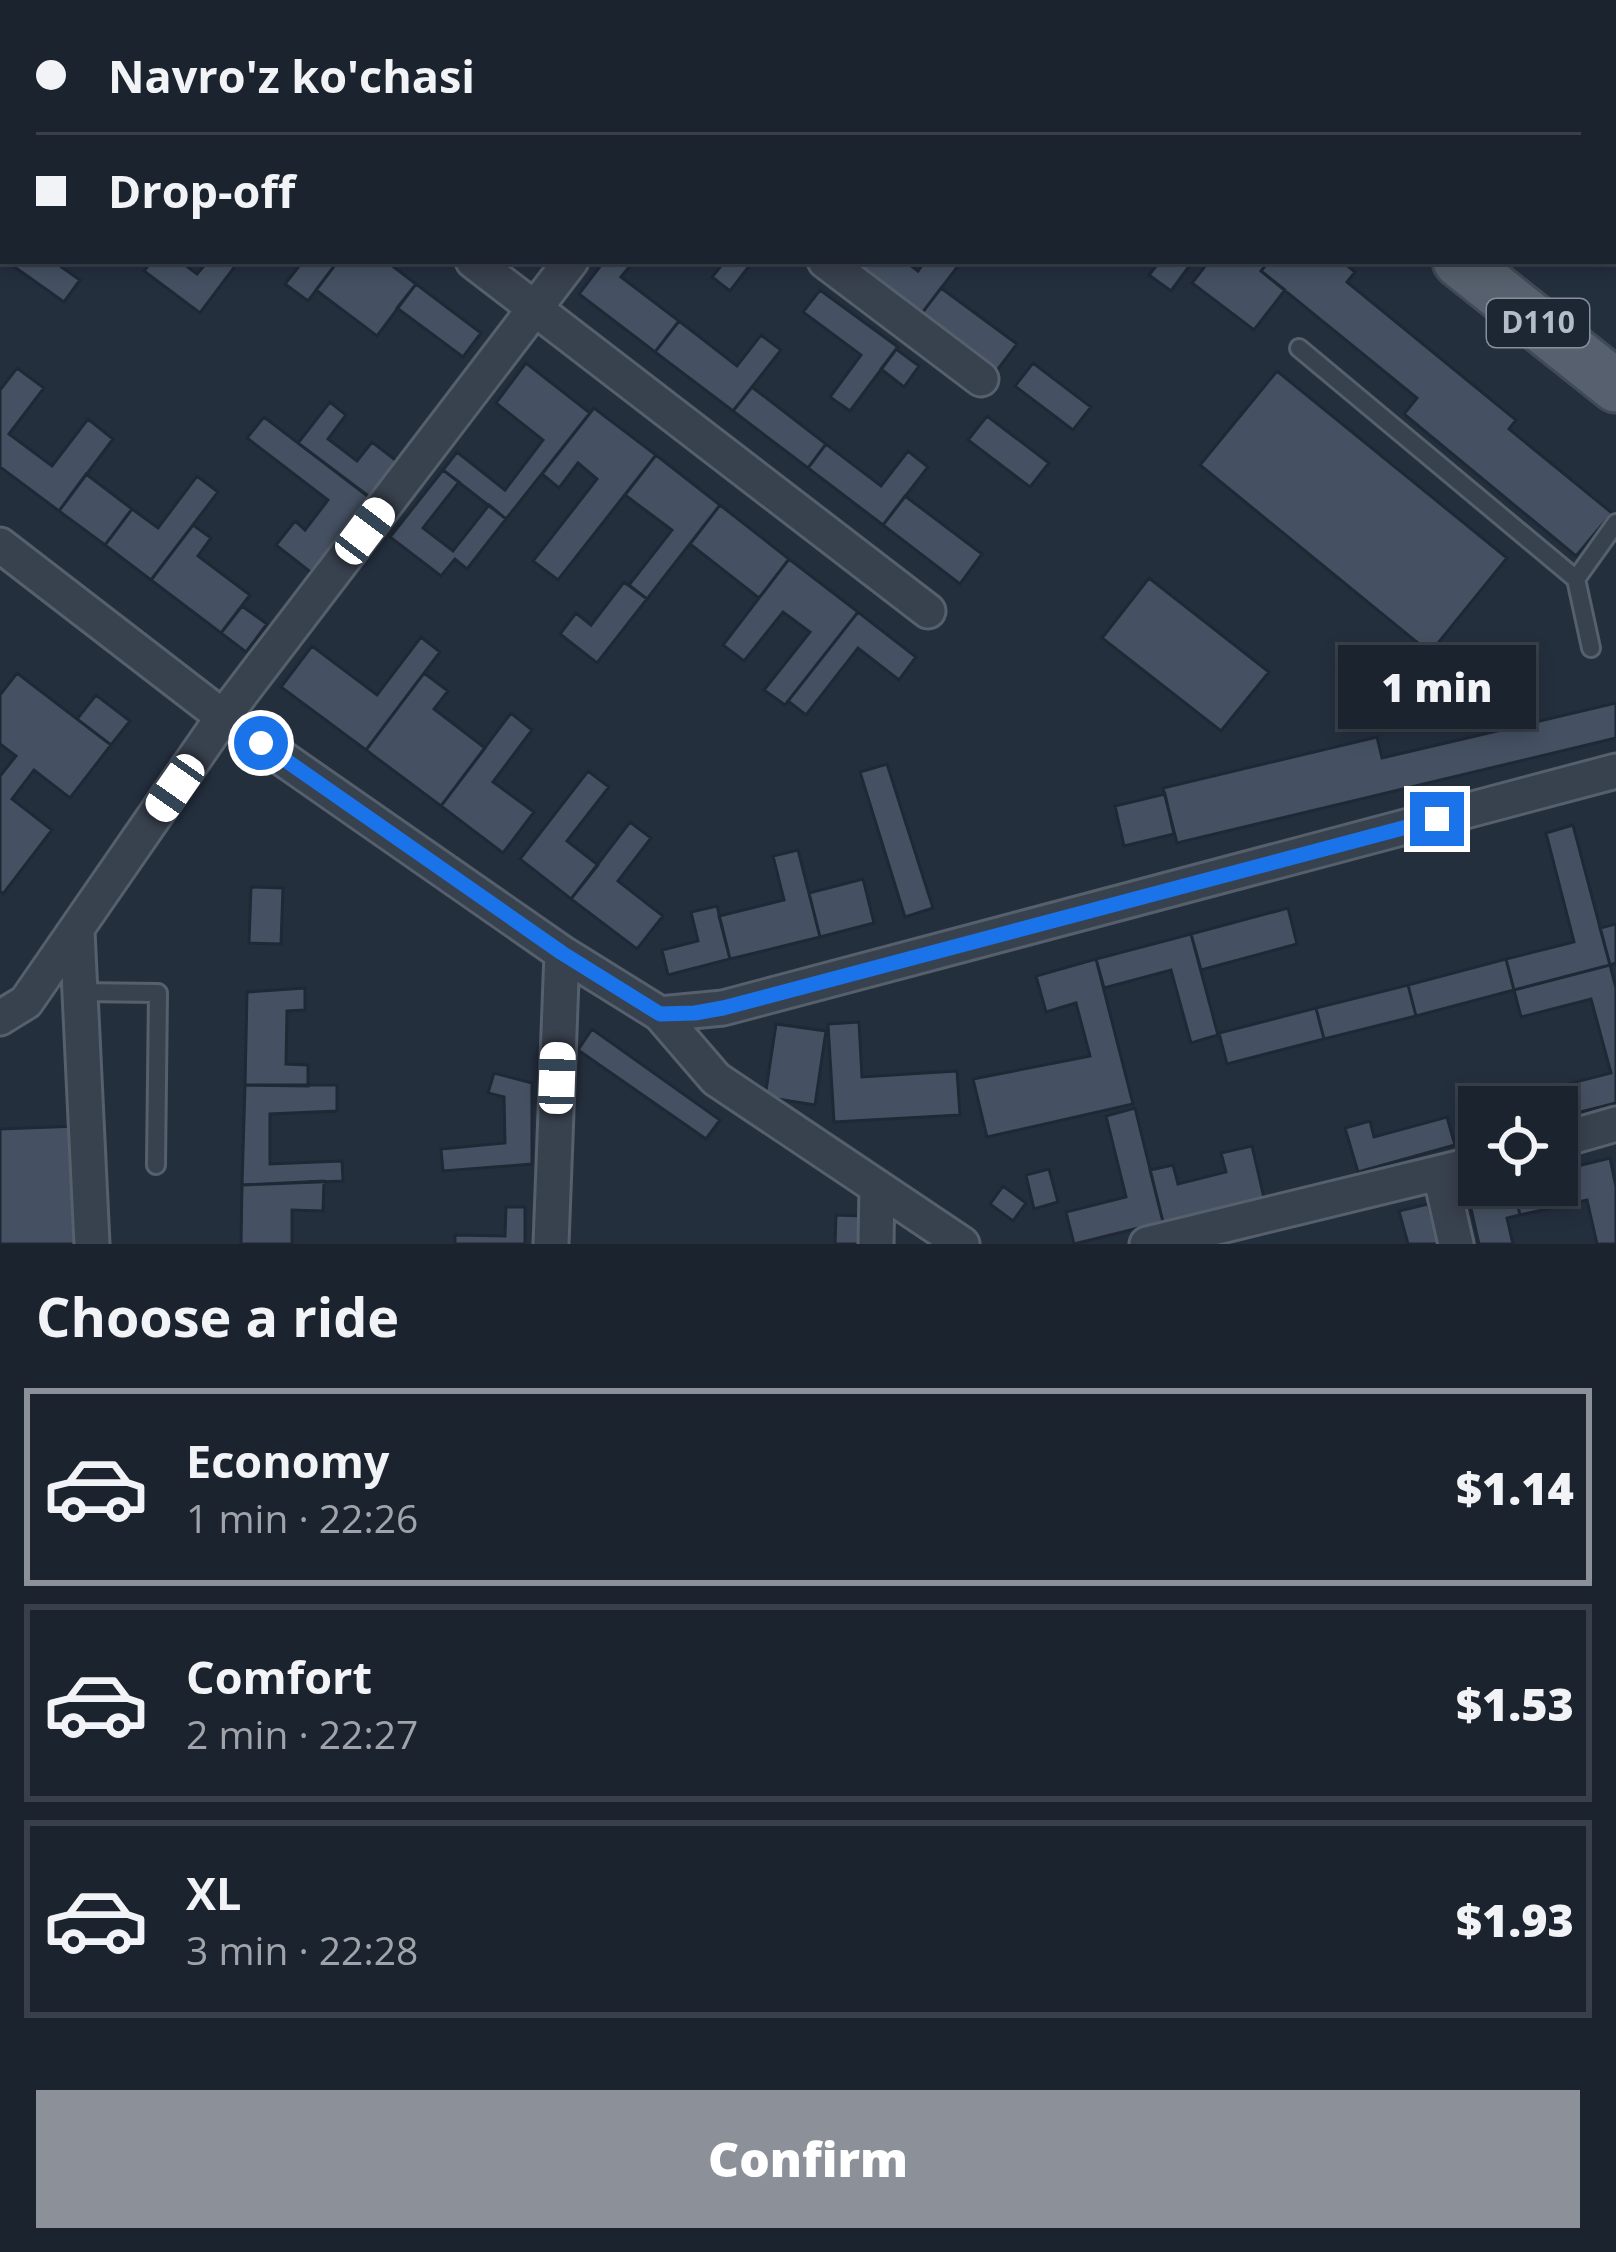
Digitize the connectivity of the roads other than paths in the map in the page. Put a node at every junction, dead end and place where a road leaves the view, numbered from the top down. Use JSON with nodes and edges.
{"nodes":[{"id":1,"x":477,"y":264,"type":"edge"},
{"id":2,"x":569,"y":264,"type":"edge"},
{"id":3,"x":829,"y":264,"type":"edge"},
{"id":4,"x":1463,"y":264,"type":"edge"},
{"id":5,"x":534,"y":309,"type":"junction"},
{"id":6,"x":1300,"y":348,"type":"dead end"},
{"id":7,"x":981,"y":380,"type":"dead end"},
{"id":8,"x":1616,"y":386,"type":"edge"},
{"id":9,"x":1616,"y":524,"type":"edge"},
{"id":10,"x":0,"y":545,"type":"edge"},
{"id":11,"x":1576,"y":579,"type":"junction"},
{"id":12,"x":928,"y":611,"type":"dead end"},
{"id":13,"x":1591,"y":648,"type":"dead end"},
{"id":14,"x":224,"y":717,"type":"junction"},
{"id":15,"x":1616,"y":771,"type":"edge"},
{"id":16,"x":77,"y":931,"type":"junction"},
{"id":17,"x":562,"y":953,"type":"junction"},
{"id":18,"x":80,"y":992,"type":"junction"},
{"id":19,"x":660,"y":1014,"type":"junction"},
{"id":20,"x":0,"y":1018,"type":"edge"},
{"id":21,"x":1616,"y":1124,"type":"edge"},
{"id":22,"x":1578,"y":1135,"type":"edge"},
{"id":23,"x":156,"y":1166,"type":"dead end"},
{"id":24,"x":1458,"y":1169,"type":"edge"},
{"id":25,"x":1440,"y":1174,"type":"junction"},
{"id":26,"x":877,"y":1187,"type":"junction"},
{"id":27,"x":92,"y":1244,"type":"edge"},
{"id":28,"x":551,"y":1244,"type":"edge"},
{"id":29,"x":876,"y":1244,"type":"edge"},
{"id":30,"x":962,"y":1244,"type":"edge"},
{"id":31,"x":1147,"y":1244,"type":"edge"},
{"id":32,"x":1456,"y":1244,"type":"edge"}],
"edges":[{"from":1,"to":5,"type":"street"},
{"from":2,"to":5,"type":"street"},
{"from":3,"to":7,"type":"street"},
{"from":4,"to":8,"type":"main road","number":"D110"},
{"from":5,"to":12,"type":"street"},
{"from":5,"to":14,"type":"street"},
{"from":6,"to":11,"type":"lane"},
{"from":9,"to":11,"type":"lane"},
{"from":10,"to":14,"type":"street"},
{"from":11,"to":13,"type":"lane"},
{"from":14,"to":16,"type":"street"},
{"from":14,"to":17,"type":"street"},
{"from":15,"to":19,"type":"street"},
{"from":16,"to":18,"type":"street"},
{"from":16,"to":20,"type":"street"},
{"from":17,"to":19,"type":"street"},
{"from":17,"to":28,"type":"street"},
{"from":18,"to":23,"type":"lane"},
{"from":18,"to":27,"type":"street"},
{"from":19,"to":26,"type":"street"},
{"from":21,"to":22,"type":"street"},
{"from":24,"to":25,"type":"street"},
{"from":25,"to":31,"type":"street"},
{"from":25,"to":32,"type":"street"},
{"from":26,"to":29,"type":"street"},
{"from":26,"to":30,"type":"street"}]}
